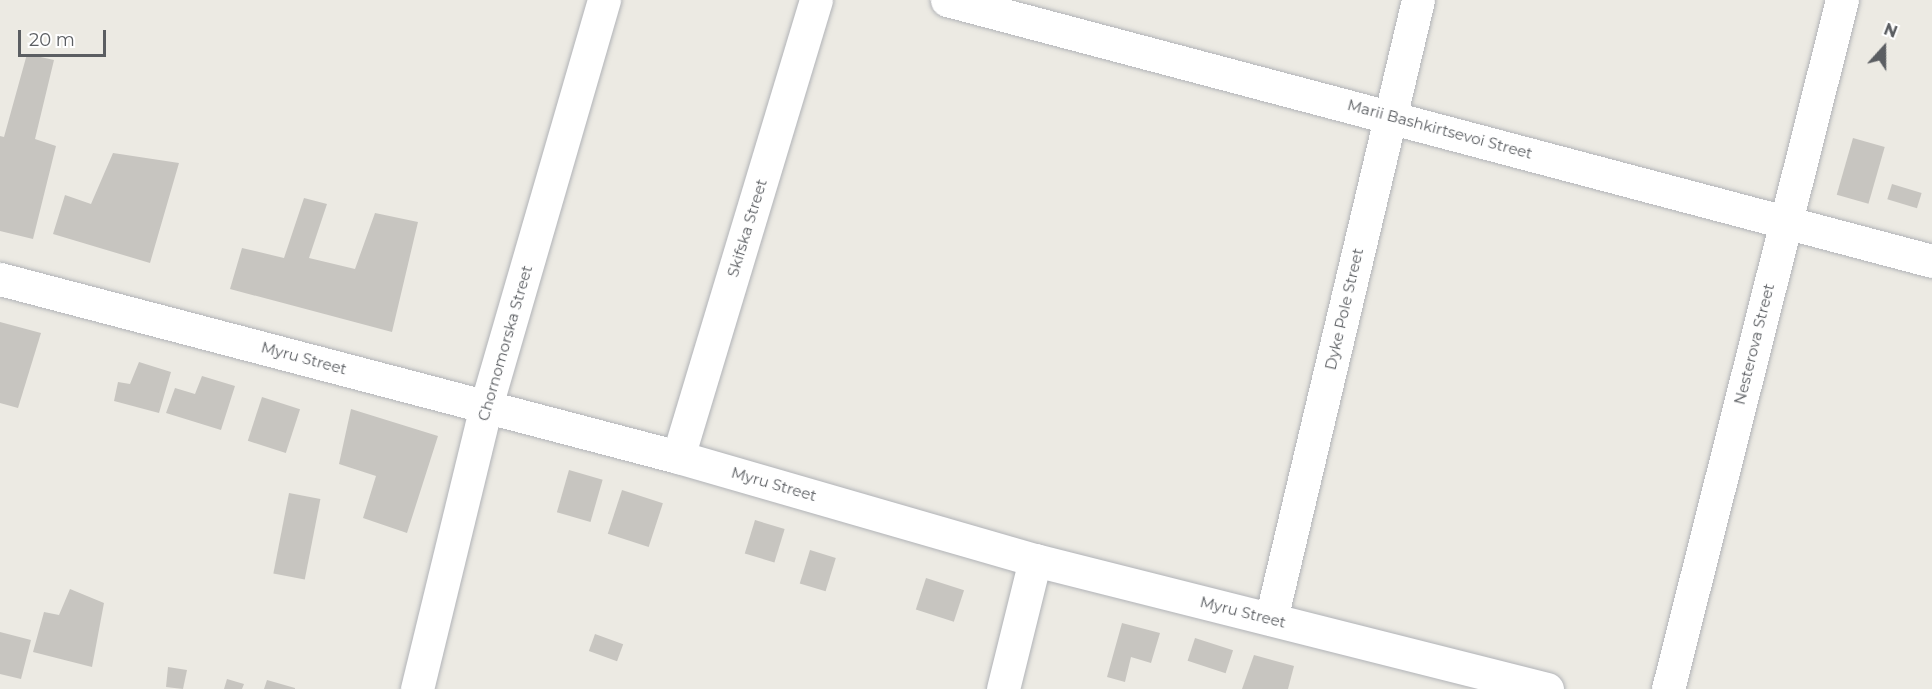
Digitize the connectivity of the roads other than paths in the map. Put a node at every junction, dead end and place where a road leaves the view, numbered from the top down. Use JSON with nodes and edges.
{"nodes":[{"id":1,"x":604,"y":0,"type":"edge"},
{"id":2,"x":816,"y":0,"type":"edge"},
{"id":3,"x":947,"y":0,"type":"edge"},
{"id":4,"x":1418,"y":0,"type":"edge"},
{"id":5,"x":1842,"y":0,"type":"edge"},
{"id":6,"x":1390,"y":116,"type":"junction"},
{"id":7,"x":1784,"y":221,"type":"junction"},
{"id":8,"x":1932,"y":261,"type":"edge"},
{"id":9,"x":0,"y":279,"type":"edge"},
{"id":10,"x":486,"y":406,"type":"junction"},
{"id":11,"x":678,"y":457,"type":"junction"},
{"id":12,"x":1035,"y":560,"type":"junction"},
{"id":13,"x":1271,"y":619,"type":"junction"},
{"id":14,"x":417,"y":689,"type":"edge"},
{"id":15,"x":1003,"y":689,"type":"edge"},
{"id":16,"x":1547,"y":689,"type":"edge"},
{"id":17,"x":1668,"y":689,"type":"edge"}],
"edges":[{"from":1,"to":10,"type":"street","name":"Chornomorska Street"},
{"from":2,"to":11,"type":"street","name":"Skifska Street"},
{"from":3,"to":6,"type":"street","name":"Marii Bashkirtsevoi Street"},
{"from":4,"to":6,"type":"street","name":"Dyke Pole Street"},
{"from":5,"to":7,"type":"street","name":"Nesterova Street"},
{"from":6,"to":7,"type":"street","name":"Marii Bashkirtsevoi Street"},
{"from":6,"to":13,"type":"street","name":"Dyke Pole Street"},
{"from":7,"to":8,"type":"street","name":"Marii Bashkirtsevoi Street"},
{"from":7,"to":17,"type":"street","name":"Nesterova Street"},
{"from":9,"to":10,"type":"street","name":"Myru Street"},
{"from":10,"to":11,"type":"street","name":"Myru Street"},
{"from":10,"to":14,"type":"street","name":"Chornomorska Street"},
{"from":11,"to":12,"type":"street","name":"Myru Street"},
{"from":12,"to":13,"type":"street","name":"Myru Street"},
{"from":12,"to":15,"type":"street"},
{"from":13,"to":16,"type":"street","name":"Myru Street"}]}
